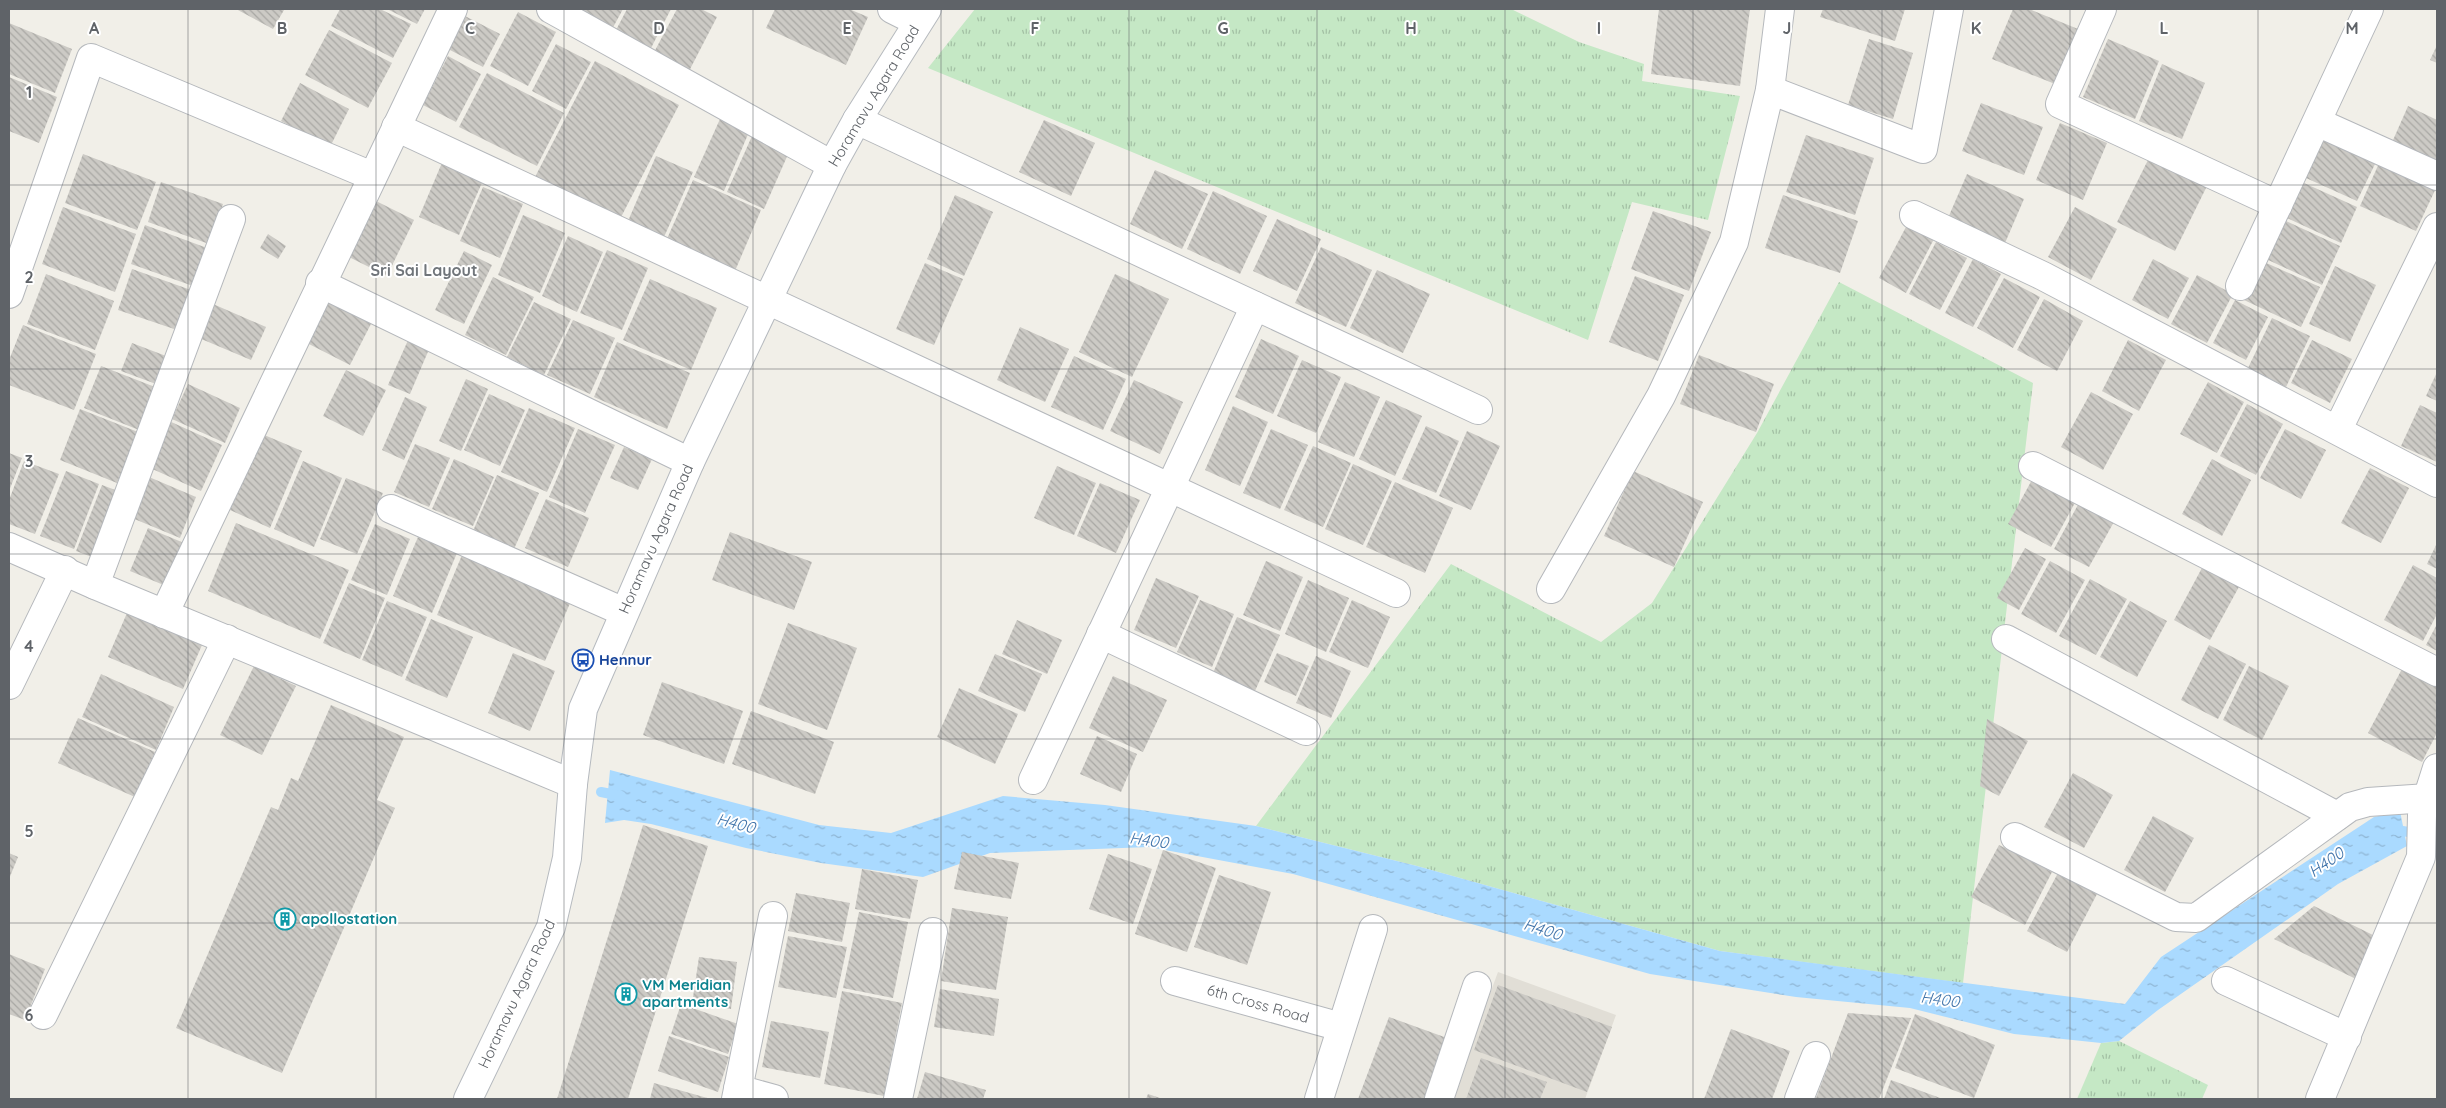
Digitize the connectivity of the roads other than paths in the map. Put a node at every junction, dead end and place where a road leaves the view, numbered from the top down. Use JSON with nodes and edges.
{"nodes":[{"id":1,"x":453,"y":9,"type":"edge"},
{"id":2,"x":551,"y":9,"type":"edge"},
{"id":3,"x":892,"y":9,"type":"edge"},
{"id":4,"x":1780,"y":9,"type":"edge"},
{"id":5,"x":1949,"y":9,"type":"edge"},
{"id":6,"x":2102,"y":9,"type":"edge"},
{"id":7,"x":2370,"y":9,"type":"edge"},
{"id":8,"x":922,"y":16,"type":"edge"},
{"id":9,"x":1770,"y":90,"type":"junction"},
{"id":10,"x":857,"y":120,"type":"junction"},
{"id":11,"x":2317,"y":122,"type":"junction"},
{"id":12,"x":396,"y":127,"type":"junction"},
{"id":13,"x":832,"y":165,"type":"junction"},
{"id":14,"x":372,"y":176,"type":"junction"},
{"id":15,"x":2437,"y":176,"type":"edge"},
{"id":16,"x":2278,"y":205,"type":"junction"},
{"id":17,"x":1914,"y":215,"type":"dead end"},
{"id":18,"x":231,"y":219,"type":"dead end"},
{"id":19,"x":2437,"y":228,"type":"edge"},
{"id":20,"x":320,"y":283,"type":"junction"},
{"id":21,"x":2240,"y":286,"type":"dead end"},
{"id":22,"x":9,"y":294,"type":"edge"},
{"id":23,"x":767,"y":299,"type":"junction"},
{"id":24,"x":1255,"y":306,"type":"junction"},
{"id":25,"x":1478,"y":410,"type":"dead end"},
{"id":26,"x":2338,"y":429,"type":"junction"},
{"id":27,"x":690,"y":462,"type":"junction"},
{"id":28,"x":2032,"y":466,"type":"dead end"},
{"id":29,"x":2437,"y":483,"type":"edge"},
{"id":30,"x":1170,"y":487,"type":"junction"},
{"id":31,"x":391,"y":509,"type":"dead end"},
{"id":32,"x":9,"y":547,"type":"edge"},
{"id":33,"x":65,"y":570,"type":"junction"},
{"id":34,"x":95,"y":586,"type":"junction"},
{"id":35,"x":1551,"y":589,"type":"dead end"},
{"id":36,"x":1396,"y":593,"type":"dead end"},
{"id":37,"x":624,"y":612,"type":"junction"},
{"id":38,"x":164,"y":614,"type":"junction"},
{"id":39,"x":1101,"y":634,"type":"junction"},
{"id":40,"x":227,"y":639,"type":"junction"},
{"id":41,"x":2006,"y":639,"type":"dead end"},
{"id":42,"x":2437,"y":672,"type":"edge"},
{"id":43,"x":9,"y":685,"type":"edge"},
{"id":44,"x":1306,"y":731,"type":"dead end"},
{"id":45,"x":2437,"y":768,"type":"edge"},
{"id":46,"x":1033,"y":780,"type":"dead end"},
{"id":47,"x":573,"y":784,"type":"junction"},
{"id":48,"x":2425,"y":806,"type":"junction"},
{"id":49,"x":2337,"y":816,"type":"junction"},
{"id":50,"x":2015,"y":837,"type":"dead end"},
{"id":51,"x":773,"y":916,"type":"dead end"},
{"id":52,"x":1373,"y":929,"type":"dead end"},
{"id":53,"x":933,"y":932,"type":"dead end"},
{"id":54,"x":1175,"y":980,"type":"dead end"},
{"id":55,"x":2226,"y":982,"type":"dead end"},
{"id":56,"x":1477,"y":986,"type":"dead end"},
{"id":57,"x":44,"y":1015,"type":"dead end"},
{"id":58,"x":1341,"y":1027,"type":"junction"},
{"id":59,"x":2347,"y":1037,"type":"junction"},
{"id":60,"x":1816,"y":1056,"type":"dead end"},
{"id":61,"x":737,"y":1094,"type":"edge"},
{"id":62,"x":468,"y":1099,"type":"edge"},
{"id":63,"x":774,"y":1099,"type":"edge"},
{"id":64,"x":898,"y":1099,"type":"edge"},
{"id":65,"x":1319,"y":1099,"type":"edge"},
{"id":66,"x":1439,"y":1099,"type":"edge"},
{"id":67,"x":1800,"y":1099,"type":"edge"},
{"id":68,"x":2320,"y":1099,"type":"edge"}],
"edges":[{"from":1,"to":12,"type":"street"},
{"from":2,"to":13,"type":"street"},
{"from":3,"to":8,"type":"street"},
{"from":4,"to":9,"type":"street"},
{"from":5,"to":9,"type":"street"},
{"from":6,"to":16,"type":"street"},
{"from":7,"to":11,"type":"street"},
{"from":8,"to":10,"type":"street","name":"Horamavu Agara Road"},
{"from":9,"to":35,"type":"street"},
{"from":10,"to":13,"type":"street","name":"Horamavu Agara Road"},
{"from":10,"to":24,"type":"street"},
{"from":11,"to":15,"type":"street"},
{"from":11,"to":16,"type":"street"},
{"from":12,"to":14,"type":"street"},
{"from":12,"to":23,"type":"street"},
{"from":13,"to":23,"type":"street","name":"Horamavu Agara Road"},
{"from":14,"to":20,"type":"street"},
{"from":14,"to":22,"type":"street"},
{"from":16,"to":21,"type":"street"},
{"from":17,"to":26,"type":"street"},
{"from":18,"to":34,"type":"street"},
{"from":19,"to":26,"type":"street"},
{"from":20,"to":27,"type":"street"},
{"from":20,"to":38,"type":"street"},
{"from":23,"to":27,"type":"street","name":"Horamavu Agara Road"},
{"from":23,"to":30,"type":"street"},
{"from":24,"to":25,"type":"street"},
{"from":24,"to":30,"type":"street"},
{"from":26,"to":29,"type":"street"},
{"from":27,"to":37,"type":"street","name":"Horamavu Agara Road"},
{"from":28,"to":42,"type":"street"},
{"from":30,"to":36,"type":"street"},
{"from":30,"to":39,"type":"street"},
{"from":31,"to":37,"type":"street"},
{"from":32,"to":33,"type":"street"},
{"from":33,"to":34,"type":"street"},
{"from":33,"to":43,"type":"street"},
{"from":34,"to":38,"type":"street"},
{"from":37,"to":47,"type":"street","name":"Horamavu Agara Road"},
{"from":38,"to":40,"type":"street"},
{"from":39,"to":44,"type":"street"},
{"from":39,"to":46,"type":"street"},
{"from":40,"to":47,"type":"street"},
{"from":40,"to":57,"type":"street"},
{"from":41,"to":49,"type":"street"},
{"from":45,"to":48,"type":"street"},
{"from":47,"to":62,"type":"street","name":"Horamavu Agara Road"},
{"from":48,"to":49,"type":"street"},
{"from":48,"to":59,"type":"street"},
{"from":49,"to":50,"type":"street"},
{"from":51,"to":61,"type":"street"},
{"from":52,"to":58,"type":"street"},
{"from":53,"to":64,"type":"street"},
{"from":54,"to":58,"type":"street","name":"6th Cross Road"},
{"from":55,"to":59,"type":"street"},
{"from":56,"to":66,"type":"street"},
{"from":58,"to":65,"type":"street"},
{"from":59,"to":68,"type":"street"},
{"from":60,"to":67,"type":"street"},
{"from":61,"to":63,"type":"street"}]}
